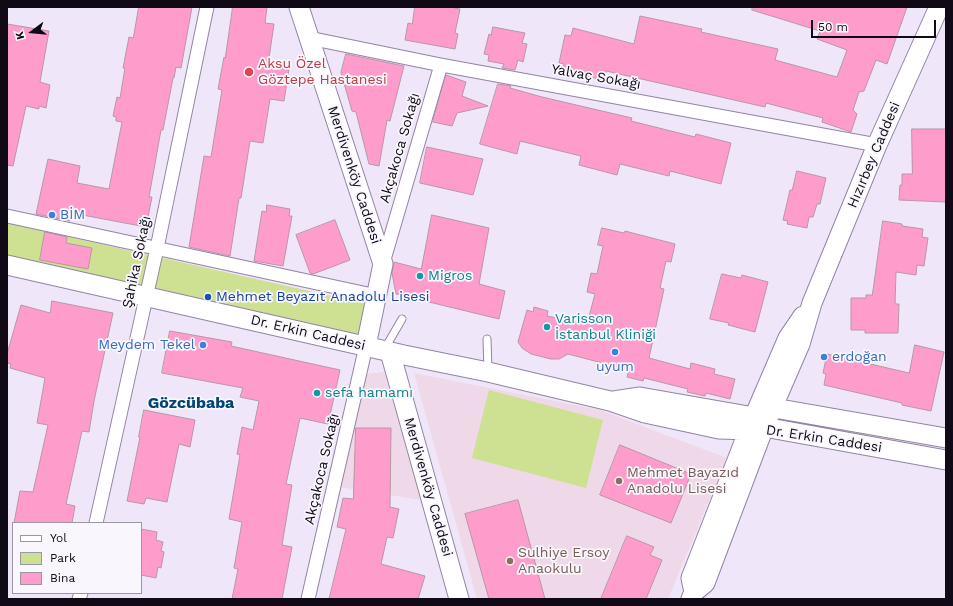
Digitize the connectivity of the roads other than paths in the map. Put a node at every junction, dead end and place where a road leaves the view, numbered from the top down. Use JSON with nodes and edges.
{"nodes":[{"id":1,"x":207,"y":7,"type":"edge"},
{"id":2,"x":299,"y":7,"type":"edge"},
{"id":3,"x":939,"y":7,"type":"edge"},
{"id":4,"x":309,"y":38,"type":"junction"},
{"id":5,"x":441,"y":65,"type":"junction"},
{"id":6,"x":878,"y":146,"type":"junction"},
{"id":7,"x":7,"y":216,"type":"edge"},
{"id":8,"x":157,"y":248,"type":"junction"},
{"id":9,"x":382,"y":264,"type":"junction"},
{"id":10,"x":7,"y":265,"type":"edge"},
{"id":11,"x":377,"y":296,"type":"junction"},
{"id":12,"x":146,"y":297,"type":"junction"},
{"id":13,"x":812,"y":303,"type":"junction"},
{"id":14,"x":402,"y":319,"type":"dead end"},
{"id":15,"x":488,"y":339,"type":"dead end"},
{"id":16,"x":386,"y":351,"type":"junction"},
{"id":17,"x":488,"y":372,"type":"junction"},
{"id":18,"x":774,"y":408,"type":"junction"},
{"id":19,"x":756,"y":425,"type":"junction"},
{"id":20,"x":946,"y":438,"type":"edge"},
{"id":21,"x":946,"y":460,"type":"edge"},
{"id":22,"x":96,"y":522,"type":"edge"},
{"id":23,"x":692,"y":590,"type":"edge"},
{"id":24,"x":308,"y":599,"type":"edge"},
{"id":25,"x":459,"y":599,"type":"edge"},
{"id":26,"x":470,"y":599,"type":"edge"}],
"edges":[{"from":1,"to":8,"type":"street","name":"Şahika Sokağı"},
{"from":2,"to":4,"type":"street","name":"Merdivenköy Caddesi"},
{"from":3,"to":6,"type":"street","name":"Hızırbey Caddesi"},
{"from":4,"to":5,"type":"street","name":"Yalvaç Sokağı"},
{"from":4,"to":9,"type":"street","name":"Merdivenköy Caddesi"},
{"from":5,"to":6,"type":"street","name":"Yalvaç Sokağı"},
{"from":5,"to":9,"type":"street","name":"Akçakoca Sokağı"},
{"from":6,"to":13,"type":"street","name":"Hızırbey Caddesi"},
{"from":7,"to":8,"type":"street"},
{"from":8,"to":11,"type":"street"},
{"from":8,"to":12,"type":"street","name":"Şahika Sokağı"},
{"from":9,"to":11,"type":"street","name":"Merdivenköy Caddesi"},
{"from":10,"to":12,"type":"street","name":"Dr. Erkin Caddesi"},
{"from":11,"to":16,"type":"street","name":"Merdivenköy Caddesi"},
{"from":12,"to":16,"type":"street","name":"Dr. Erkin Caddesi"},
{"from":12,"to":22,"type":"street","name":"Şahika Sokağı"},
{"from":13,"to":18,"type":"street","name":"Hızırbey Caddesi"},
{"from":13,"to":19,"type":"street","name":"Hızırbey Caddesi"},
{"from":14,"to":16,"type":"lane"},
{"from":15,"to":17,"type":"lane"},
{"from":16,"to":17,"type":"street","name":"Dr. Erkin Caddesi"},
{"from":16,"to":24,"type":"street","name":"Akçakoca Sokağı"},
{"from":16,"to":25,"type":"street","name":"Merdivenköy Caddesi"},
{"from":16,"to":26,"type":"street"},
{"from":17,"to":19,"type":"street","name":"Dr. Erkin Caddesi"},
{"from":18,"to":19,"type":"street","name":"Hızırbey Caddesi"},
{"from":18,"to":20,"type":"street","name":"Dr. Erkin Caddesi"},
{"from":19,"to":21,"type":"street","name":"Dr. Erkin Caddesi"},
{"from":19,"to":23,"type":"street","name":"Hızırbey Caddesi"}]}
